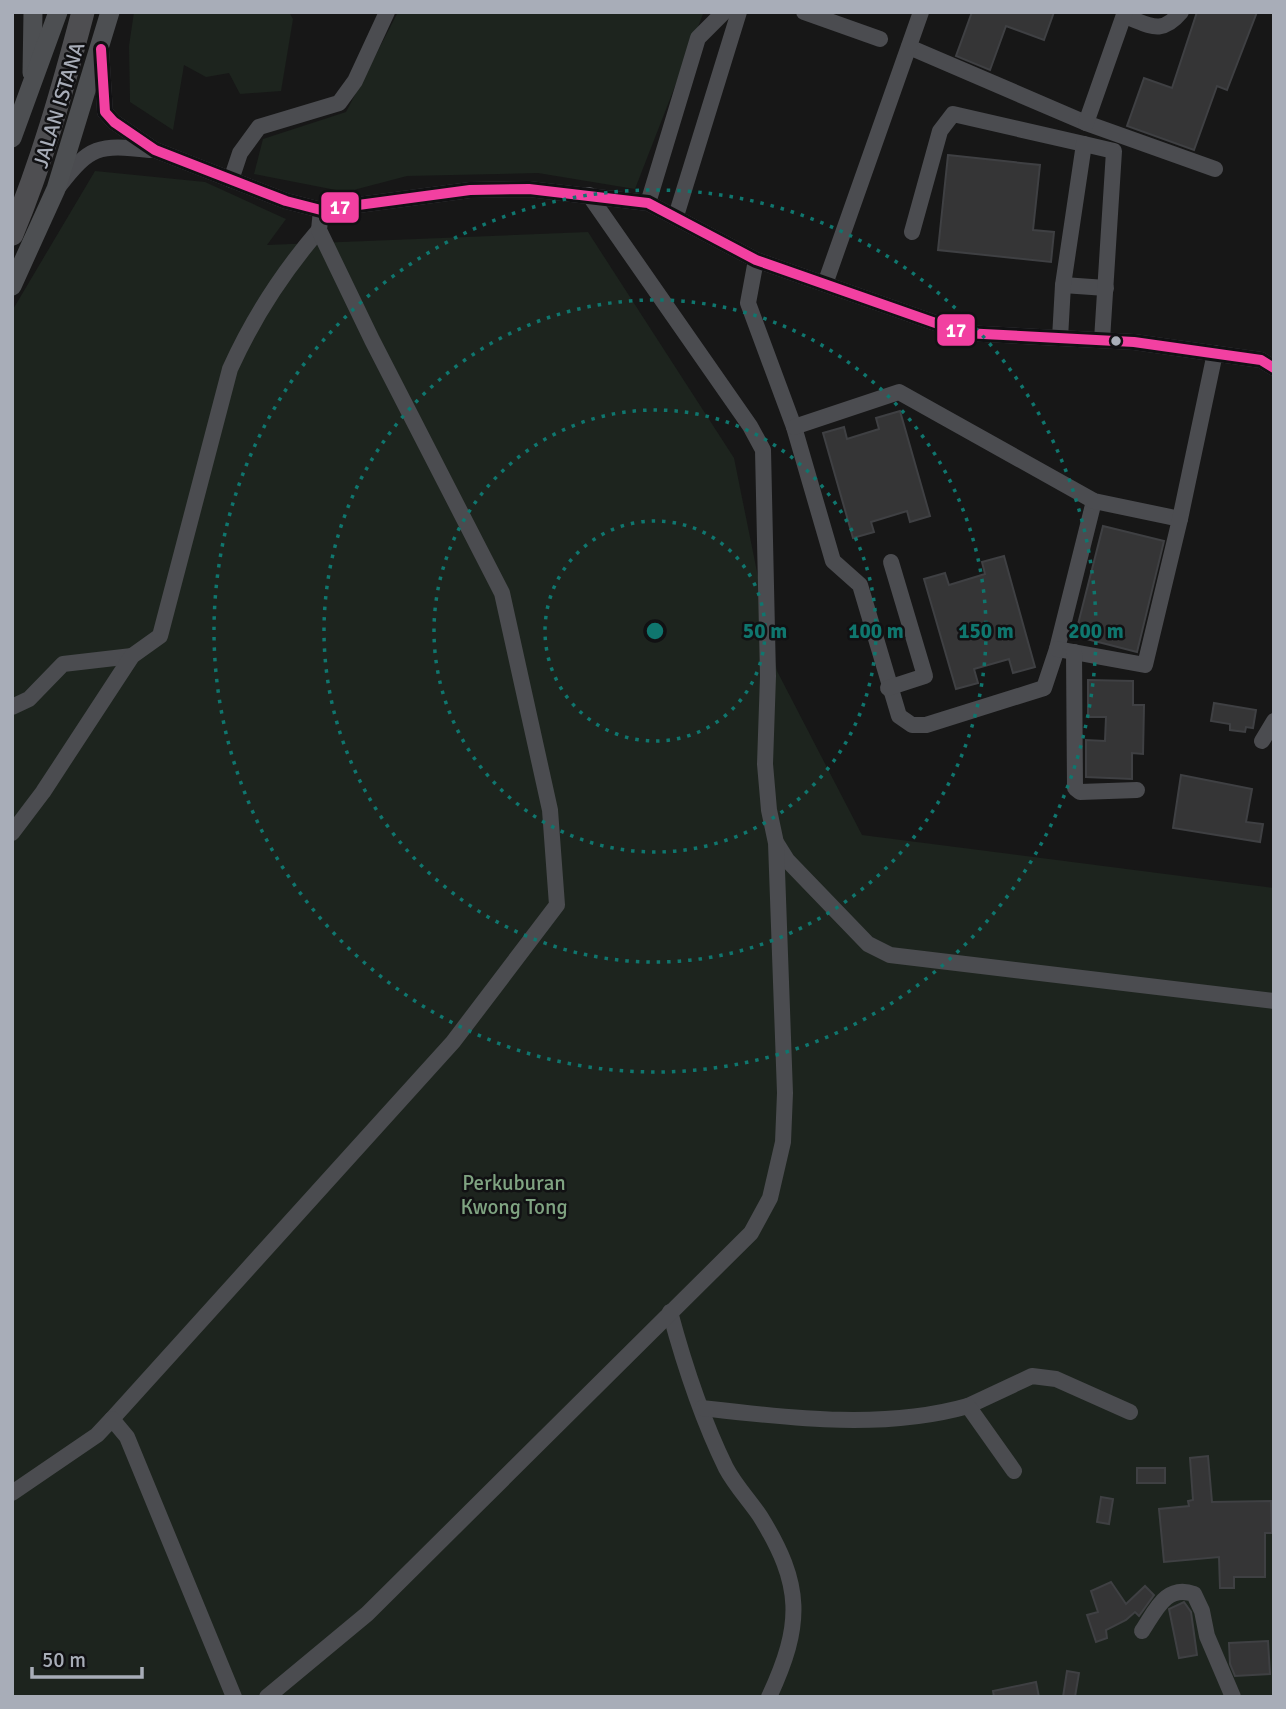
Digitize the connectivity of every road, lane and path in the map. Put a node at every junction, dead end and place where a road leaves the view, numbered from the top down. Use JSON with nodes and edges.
{"nodes":[{"id":1,"x":33,"y":12,"type":"edge"},
{"id":2,"x":58,"y":12,"type":"edge"},
{"id":3,"x":83,"y":12,"type":"edge"},
{"id":4,"x":110,"y":12,"type":"edge"},
{"id":5,"x":387,"y":12,"type":"edge"},
{"id":6,"x":724,"y":12,"type":"edge"},
{"id":7,"x":739,"y":12,"type":"edge"},
{"id":8,"x":804,"y":12,"type":"edge"},
{"id":9,"x":921,"y":12,"type":"edge"},
{"id":10,"x":1181,"y":12,"type":"edge"},
{"id":11,"x":1124,"y":14,"type":"edge"},
{"id":12,"x":880,"y":39,"type":"dead end"},
{"id":13,"x":909,"y":47,"type":"junction"},
{"id":14,"x":101,"y":49,"type":"junction"},
{"id":15,"x":32,"y":85,"type":"junction"},
{"id":16,"x":1086,"y":123,"type":"junction"},
{"id":17,"x":12,"y":138,"type":"edge"},
{"id":18,"x":1084,"y":144,"type":"junction"},
{"id":19,"x":156,"y":150,"type":"junction"},
{"id":20,"x":1215,"y":169,"type":"dead end"},
{"id":21,"x":231,"y":180,"type":"junction"},
{"id":22,"x":56,"y":189,"type":"junction"},
{"id":23,"x":589,"y":195,"type":"junction"},
{"id":24,"x":648,"y":203,"type":"junction"},
{"id":25,"x":321,"y":210,"type":"junction"},
{"id":26,"x":677,"y":216,"type":"junction"},
{"id":27,"x":319,"y":230,"type":"junction"},
{"id":28,"x":912,"y":232,"type":"dead end"},
{"id":29,"x":12,"y":234,"type":"edge"},
{"id":30,"x":756,"y":260,"type":"junction"},
{"id":31,"x":825,"y":284,"type":"junction"},
{"id":32,"x":1063,"y":285,"type":"junction"},
{"id":33,"x":12,"y":286,"type":"edge"},
{"id":34,"x":1106,"y":288,"type":"junction"},
{"id":35,"x":1060,"y":338,"type":"junction"},
{"id":36,"x":1102,"y":340,"type":"junction"},
{"id":37,"x":1215,"y":353,"type":"junction"},
{"id":38,"x":1274,"y":368,"type":"edge"},
{"id":39,"x":794,"y":427,"type":"junction"},
{"id":40,"x":1094,"y":501,"type":"junction"},
{"id":41,"x":1180,"y":519,"type":"junction"},
{"id":42,"x":891,"y":562,"type":"dead end"},
{"id":43,"x":1057,"y":649,"type":"junction"},
{"id":44,"x":1074,"y":652,"type":"junction"},
{"id":45,"x":132,"y":656,"type":"junction"},
{"id":46,"x":888,"y":688,"type":"junction"},
{"id":47,"x":12,"y":707,"type":"edge"},
{"id":48,"x":1274,"y":721,"type":"edge"},
{"id":49,"x":1262,"y":741,"type":"dead end"},
{"id":50,"x":1137,"y":790,"type":"dead end"},
{"id":51,"x":12,"y":833,"type":"edge"},
{"id":52,"x":776,"y":843,"type":"junction"},
{"id":53,"x":1274,"y":1000,"type":"edge"},
{"id":54,"x":670,"y":1312,"type":"junction"},
{"id":55,"x":968,"y":1406,"type":"junction"},
{"id":56,"x":702,"y":1408,"type":"junction"},
{"id":57,"x":1130,"y":1412,"type":"dead end"},
{"id":58,"x":112,"y":1419,"type":"junction"},
{"id":59,"x":1014,"y":1471,"type":"dead end"},
{"id":60,"x":12,"y":1493,"type":"edge"},
{"id":61,"x":1142,"y":1631,"type":"dead end"},
{"id":62,"x":234,"y":1697,"type":"edge"},
{"id":63,"x":267,"y":1697,"type":"edge"},
{"id":64,"x":769,"y":1697,"type":"edge"},
{"id":65,"x":1233,"y":1697,"type":"edge"}],
"edges":[{"from":1,"to":15,"type":"main road"},
{"from":2,"to":15,"type":"main road","name":"JALAN ISTANA"},
{"from":3,"to":29,"type":"highway"},
{"from":4,"to":14,"type":"main road","name":"JALAN ISTANA"},
{"from":5,"to":21,"type":"street"},
{"from":6,"to":24,"type":"street"},
{"from":7,"to":26,"type":"street"},
{"from":8,"to":12,"type":"street"},
{"from":9,"to":13,"type":"street"},
{"from":10,"to":11,"type":"street"},
{"from":11,"to":16,"type":"street"},
{"from":13,"to":16,"type":"street"},
{"from":13,"to":31,"type":"street"},
{"from":14,"to":19,"type":"street"},
{"from":14,"to":22,"type":"main road","name":"JALAN ISTANA"},
{"from":15,"to":17,"type":"main road","name":"JALAN ISTANA"},
{"from":16,"to":20,"type":"street"},
{"from":18,"to":28,"type":"street"},
{"from":18,"to":32,"type":"street"},
{"from":18,"to":34,"type":"street"},
{"from":19,"to":21,"type":"street"},
{"from":19,"to":22,"type":"street"},
{"from":21,"to":25,"type":"street"},
{"from":22,"to":33,"type":"main road","name":"JALAN ISTANA"},
{"from":23,"to":24,"type":"street"},
{"from":23,"to":25,"type":"street"},
{"from":23,"to":52,"type":"street"},
{"from":24,"to":26,"type":"street"},
{"from":25,"to":27,"type":"street"},
{"from":26,"to":30,"type":"street"},
{"from":27,"to":45,"type":"street"},
{"from":27,"to":58,"type":"street"},
{"from":30,"to":31,"type":"street"},
{"from":30,"to":39,"type":"street"},
{"from":31,"to":35,"type":"street"},
{"from":32,"to":34,"type":"street"},
{"from":32,"to":35,"type":"street"},
{"from":34,"to":36,"type":"street"},
{"from":35,"to":36,"type":"street"},
{"from":36,"to":37,"type":"street"},
{"from":37,"to":38,"type":"street"},
{"from":37,"to":41,"type":"street"},
{"from":39,"to":40,"type":"street"},
{"from":39,"to":46,"type":"street"},
{"from":40,"to":41,"type":"street"},
{"from":40,"to":43,"type":"street"},
{"from":41,"to":44,"type":"street"},
{"from":42,"to":46,"type":"street"},
{"from":43,"to":44,"type":"street"},
{"from":43,"to":46,"type":"street"},
{"from":44,"to":50,"type":"street"},
{"from":45,"to":47,"type":"street"},
{"from":45,"to":51,"type":"street"},
{"from":48,"to":49,"type":"street"},
{"from":52,"to":53,"type":"street"},
{"from":52,"to":54,"type":"street"},
{"from":54,"to":56,"type":"street"},
{"from":54,"to":63,"type":"street"},
{"from":55,"to":56,"type":"street"},
{"from":55,"to":57,"type":"street"},
{"from":55,"to":59,"type":"street"},
{"from":56,"to":64,"type":"street"},
{"from":58,"to":60,"type":"street"},
{"from":58,"to":62,"type":"street"},
{"from":61,"to":65,"type":"street"}]}
